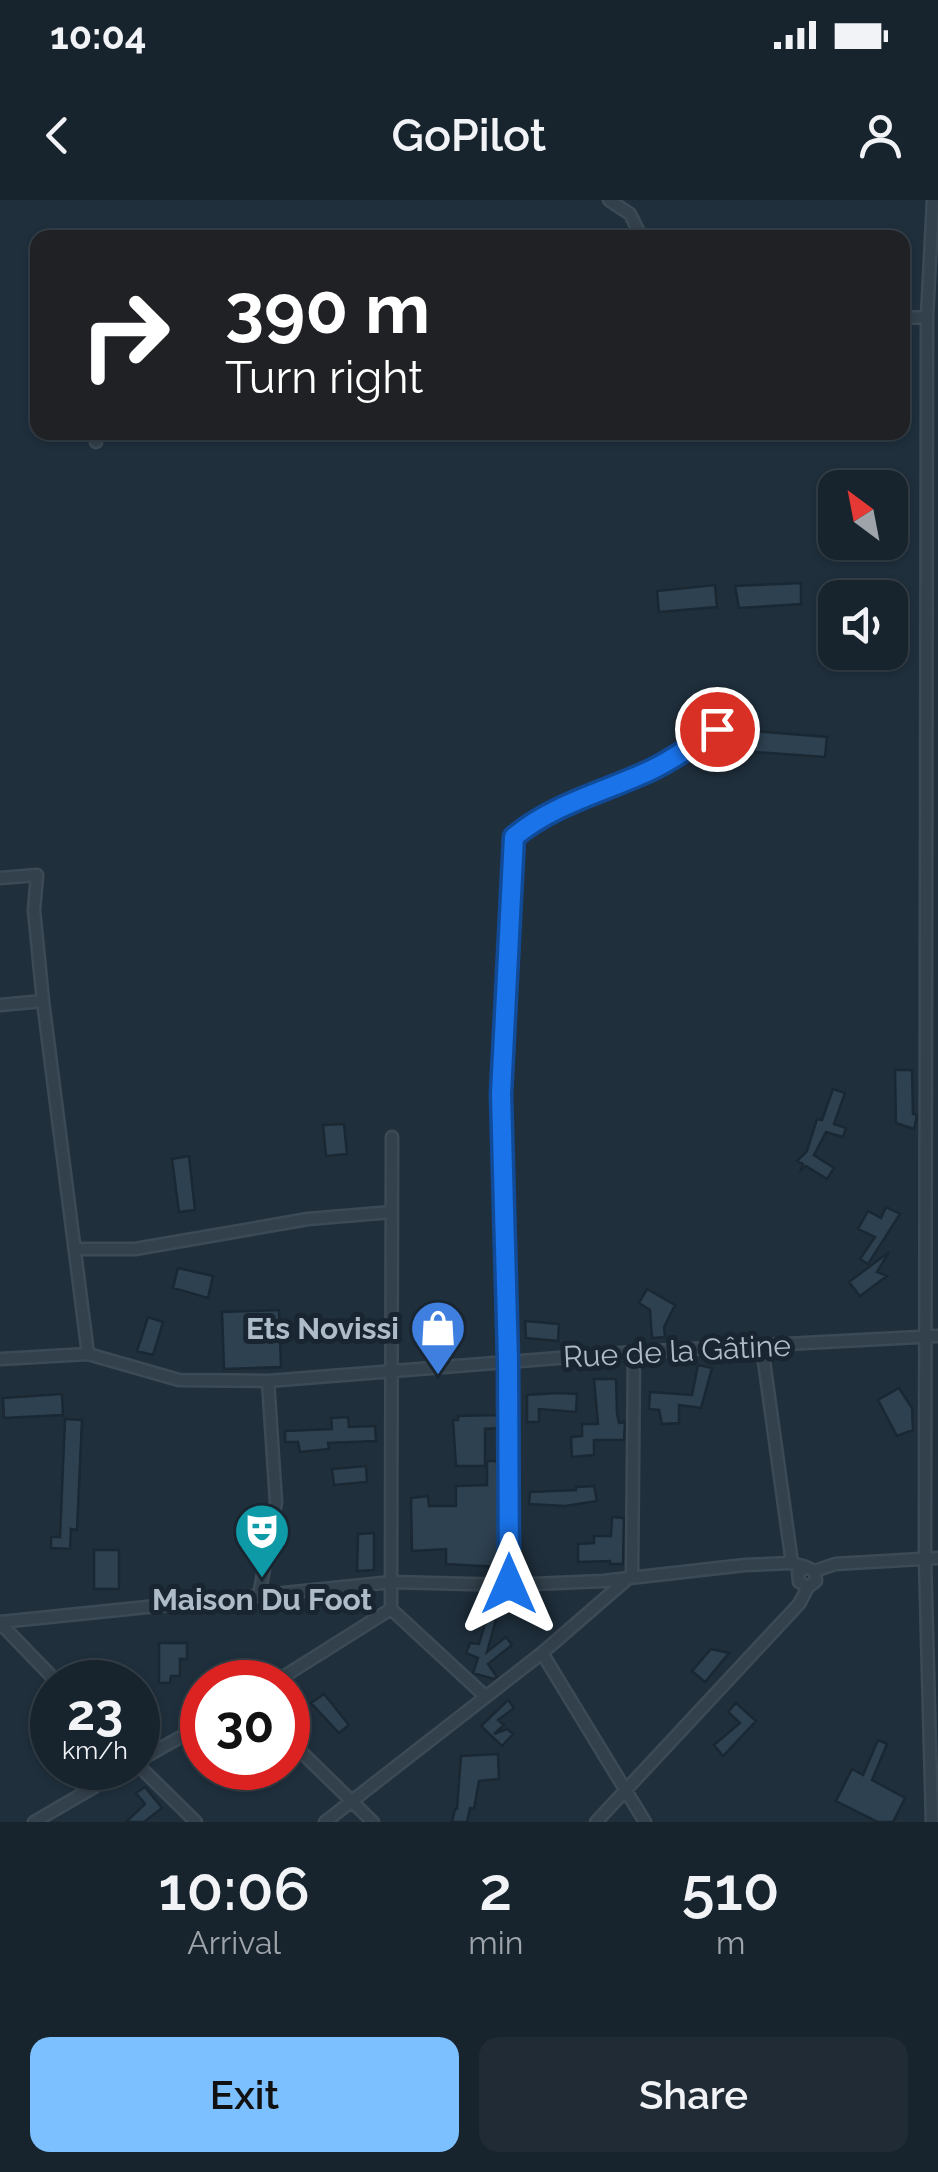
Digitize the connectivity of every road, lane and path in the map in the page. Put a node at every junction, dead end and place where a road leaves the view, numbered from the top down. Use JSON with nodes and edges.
{"nodes":[{"id":1,"x":609,"y":200,"type":"edge"},
{"id":2,"x":933,"y":200,"type":"edge"},
{"id":3,"x":638,"y":230,"type":"edge"},
{"id":4,"x":927,"y":317,"type":"junction"},
{"id":5,"x":910,"y":318,"type":"edge"},
{"id":6,"x":717,"y":729,"type":"dead end"},
{"id":7,"x":0,"y":878,"type":"edge"},
{"id":8,"x":42,"y":1001,"type":"junction"},
{"id":9,"x":0,"y":1006,"type":"edge"},
{"id":10,"x":392,"y":1137,"type":"dead end"},
{"id":11,"x":392,"y":1212,"type":"junction"},
{"id":12,"x":75,"y":1249,"type":"junction"},
{"id":13,"x":932,"y":1337,"type":"edge"},
{"id":14,"x":762,"y":1347,"type":"junction"},
{"id":15,"x":634,"y":1352,"type":"junction"},
{"id":16,"x":88,"y":1354,"type":"junction"},
{"id":17,"x":0,"y":1360,"type":"edge"},
{"id":18,"x":508,"y":1361,"type":"junction"},
{"id":19,"x":392,"y":1370,"type":"junction"},
{"id":20,"x":268,"y":1381,"type":"junction"},
{"id":21,"x":938,"y":1558,"type":"edge"},
{"id":22,"x":925,"y":1560,"type":"junction"},
{"id":23,"x":792,"y":1562,"type":"junction"},
{"id":24,"x":811,"y":1569,"type":"junction"},
{"id":25,"x":632,"y":1575,"type":"junction"},
{"id":26,"x":392,"y":1582,"type":"junction"},
{"id":27,"x":509,"y":1584,"type":"junction"},
{"id":28,"x":259,"y":1596,"type":"junction"},
{"id":29,"x":391,"y":1609,"type":"junction"},
{"id":30,"x":0,"y":1623,"type":"edge"},
{"id":31,"x":542,"y":1653,"type":"junction"},
{"id":32,"x":36,"y":1660,"type":"edge"},
{"id":33,"x":310,"y":1660,"type":"edge"},
{"id":34,"x":486,"y":1696,"type":"junction"},
{"id":35,"x":310,"y":1760,"type":"edge"},
{"id":36,"x":160,"y":1785,"type":"edge"},
{"id":37,"x":626,"y":1789,"type":"junction"},
{"id":38,"x":89,"y":1790,"type":"edge"},
{"id":39,"x":352,"y":1800,"type":"junction"},
{"id":40,"x":34,"y":1822,"type":"edge"},
{"id":41,"x":196,"y":1822,"type":"edge"},
{"id":42,"x":325,"y":1822,"type":"edge"},
{"id":43,"x":373,"y":1822,"type":"edge"},
{"id":44,"x":596,"y":1822,"type":"edge"},
{"id":45,"x":645,"y":1822,"type":"edge"},
{"id":46,"x":932,"y":1822,"type":"edge"}],
"edges":[{"from":1,"to":3,"type":"street"},
{"from":2,"to":4,"type":"street"},
{"from":4,"to":5,"type":"street"},
{"from":4,"to":13,"type":"street"},
{"from":6,"to":18,"type":"street"},
{"from":7,"to":8,"type":"street"},
{"from":8,"to":9,"type":"street"},
{"from":8,"to":12,"type":"street"},
{"from":10,"to":11,"type":"street"},
{"from":11,"to":12,"type":"street"},
{"from":11,"to":19,"type":"street"},
{"from":12,"to":16,"type":"street"},
{"from":13,"to":14,"type":"street","name":"Rue de la Gâtine"},
{"from":13,"to":22,"type":"street"},
{"from":14,"to":15,"type":"street","name":"Rue de la Gâtine"},
{"from":14,"to":23,"type":"street"},
{"from":15,"to":18,"type":"street","name":"Rue de la Gâtine"},
{"from":15,"to":25,"type":"street"},
{"from":16,"to":17,"type":"street","name":"Rue de la Gâtine"},
{"from":16,"to":20,"type":"street","name":"Rue de la Gâtine"},
{"from":18,"to":19,"type":"street","name":"Rue de la Gâtine"},
{"from":18,"to":27,"type":"street"},
{"from":19,"to":20,"type":"street","name":"Rue de la Gâtine"},
{"from":19,"to":26,"type":"street"},
{"from":20,"to":28,"type":"street"},
{"from":21,"to":22,"type":"street"},
{"from":22,"to":24,"type":"street"},
{"from":22,"to":46,"type":"street"},
{"from":23,"to":24,"type":"street"},
{"from":23,"to":25,"type":"street"},
{"from":24,"to":37,"type":"street"},
{"from":25,"to":27,"type":"street"},
{"from":25,"to":31,"type":"street"},
{"from":26,"to":27,"type":"street"},
{"from":26,"to":28,"type":"street"},
{"from":26,"to":29,"type":"street"},
{"from":28,"to":30,"type":"street"},
{"from":29,"to":33,"type":"street"},
{"from":29,"to":34,"type":"street"},
{"from":30,"to":32,"type":"street"},
{"from":31,"to":34,"type":"street"},
{"from":31,"to":37,"type":"street"},
{"from":34,"to":39,"type":"street"},
{"from":35,"to":39,"type":"street"},
{"from":36,"to":41,"type":"street"},
{"from":37,"to":44,"type":"street"},
{"from":37,"to":45,"type":"street"},
{"from":38,"to":40,"type":"street"},
{"from":39,"to":42,"type":"street"},
{"from":39,"to":43,"type":"street"}]}
